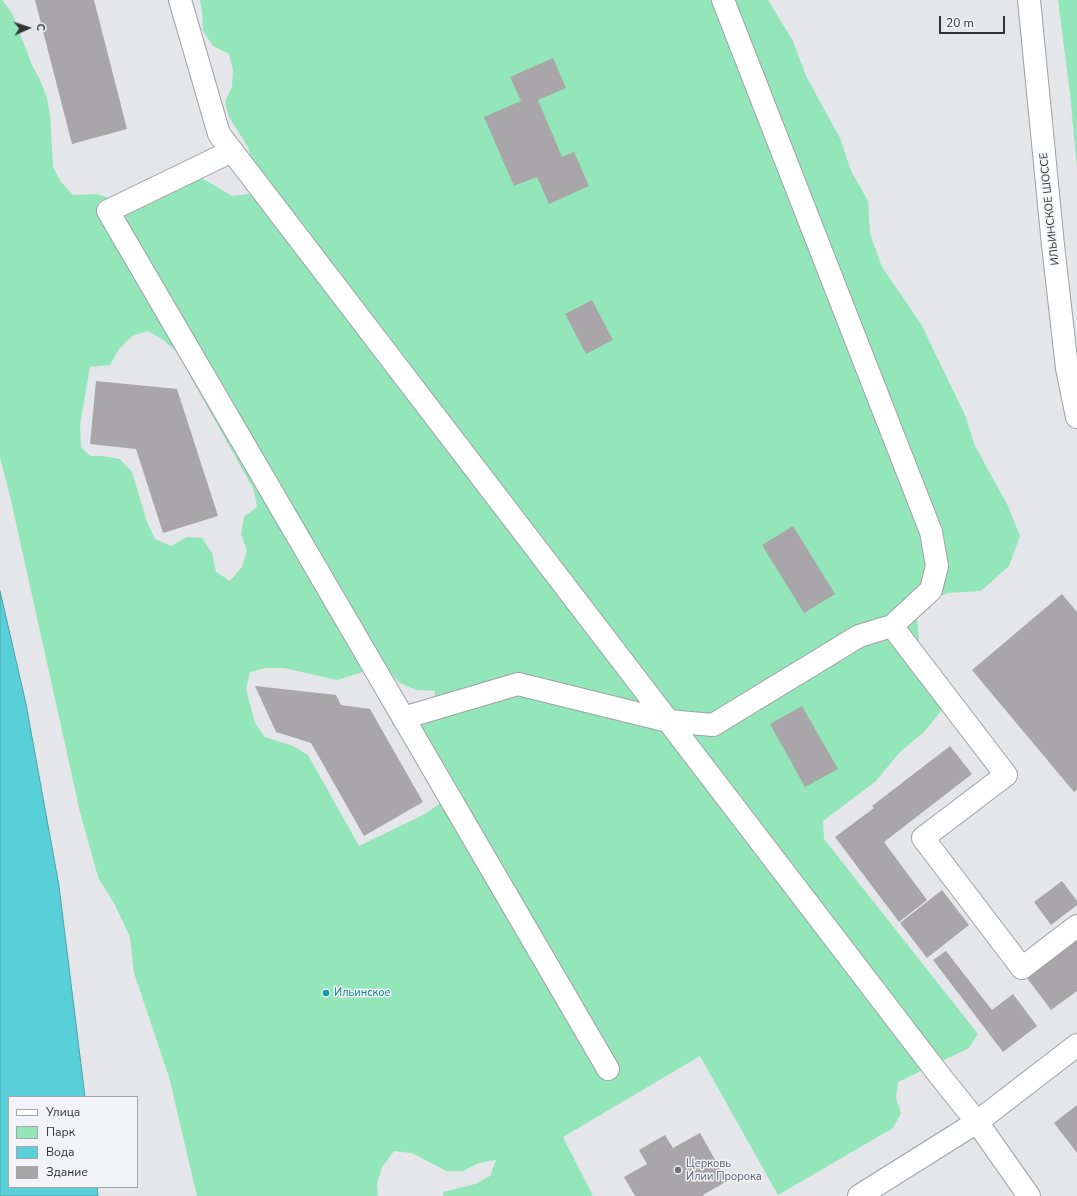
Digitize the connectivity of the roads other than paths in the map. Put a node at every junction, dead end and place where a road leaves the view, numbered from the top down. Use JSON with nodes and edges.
{"nodes":[{"id":1,"x":180,"y":0,"type":"edge"},
{"id":2,"x":723,"y":0,"type":"edge"},
{"id":3,"x":1030,"y":0,"type":"edge"},
{"id":4,"x":232,"y":151,"type":"junction"},
{"id":5,"x":1077,"y":417,"type":"edge"},
{"id":6,"x":892,"y":626,"type":"junction"},
{"id":7,"x":404,"y":718,"type":"junction"},
{"id":8,"x":668,"y":721,"type":"junction"},
{"id":9,"x":1077,"y":926,"type":"edge"},
{"id":10,"x":1077,"y":1046,"type":"edge"},
{"id":11,"x":608,"y":1069,"type":"dead end"},
{"id":12,"x":976,"y":1122,"type":"junction"},
{"id":13,"x":859,"y":1196,"type":"edge"},
{"id":14,"x":1029,"y":1196,"type":"edge"}],
"edges":[{"from":1,"to":4,"type":"main road"},
{"from":2,"to":6,"type":"main road"},
{"from":3,"to":5,"type":"main road","name":"ИЛЬИНСКОЕ ШОССЕ"},
{"from":4,"to":7,"type":"main road"},
{"from":4,"to":8,"type":"main road"},
{"from":6,"to":8,"type":"main road"},
{"from":6,"to":9,"type":"main road"},
{"from":7,"to":8,"type":"main road"},
{"from":7,"to":11,"type":"main road"},
{"from":8,"to":12,"type":"main road"},
{"from":10,"to":12,"type":"main road"},
{"from":12,"to":13,"type":"main road"},
{"from":12,"to":14,"type":"main road"}]}
